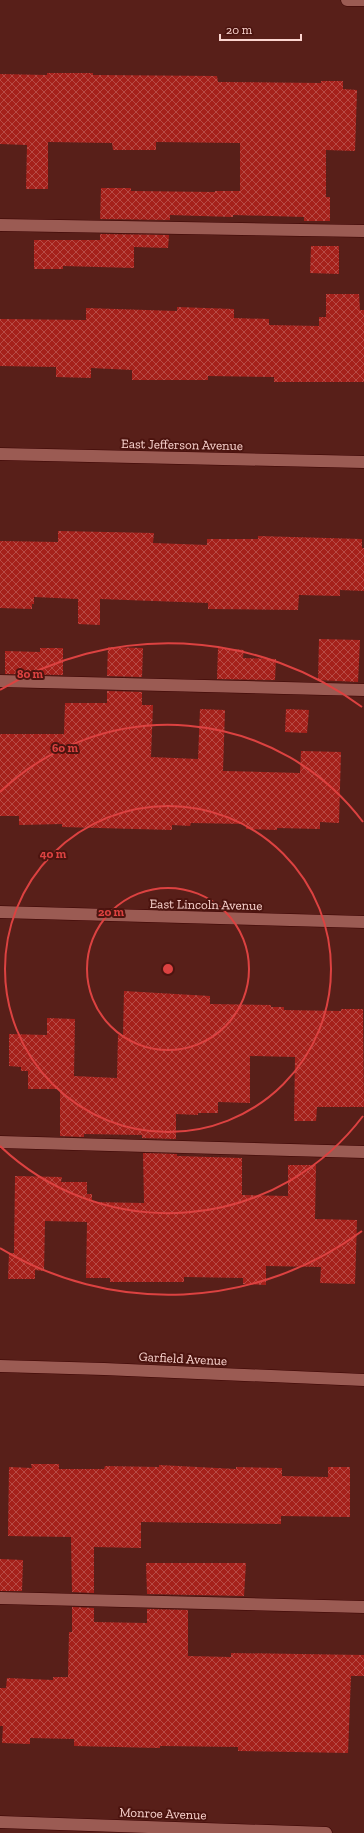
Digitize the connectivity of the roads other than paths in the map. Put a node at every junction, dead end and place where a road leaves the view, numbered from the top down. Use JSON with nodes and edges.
{"nodes":[{"id":1,"x":347,"y":0,"type":"edge"},
{"id":2,"x":364,"y":0,"type":"edge"},
{"id":3,"x":0,"y":225,"type":"edge"},
{"id":4,"x":364,"y":231,"type":"edge"},
{"id":5,"x":0,"y":454,"type":"edge"},
{"id":6,"x":364,"y":462,"type":"edge"},
{"id":7,"x":0,"y":681,"type":"edge"},
{"id":8,"x":364,"y":690,"type":"edge"},
{"id":9,"x":0,"y":912,"type":"edge"},
{"id":10,"x":364,"y":922,"type":"edge"},
{"id":11,"x":0,"y":1142,"type":"edge"},
{"id":12,"x":364,"y":1152,"type":"edge"},
{"id":13,"x":0,"y":1366,"type":"edge"},
{"id":14,"x":364,"y":1380,"type":"edge"},
{"id":15,"x":0,"y":1598,"type":"edge"},
{"id":16,"x":364,"y":1607,"type":"edge"},
{"id":17,"x":0,"y":1822,"type":"edge"},
{"id":18,"x":166,"y":1830,"type":"edge"},
{"id":19,"x":326,"y":1833,"type":"edge"}],
"edges":[{"from":1,"to":2,"type":"street"},
{"from":3,"to":4,"type":"street"},
{"from":5,"to":6,"type":"street","name":"East Jefferson Avenue"},
{"from":7,"to":8,"type":"street"},
{"from":9,"to":10,"type":"street","name":"East Lincoln Avenue"},
{"from":11,"to":12,"type":"street"},
{"from":13,"to":14,"type":"street","name":"Garfield Avenue"},
{"from":15,"to":16,"type":"street"},
{"from":17,"to":18,"type":"street","name":"Monroe Avenue"},
{"from":18,"to":19,"type":"street","name":"Monroe Avenue"}]}
